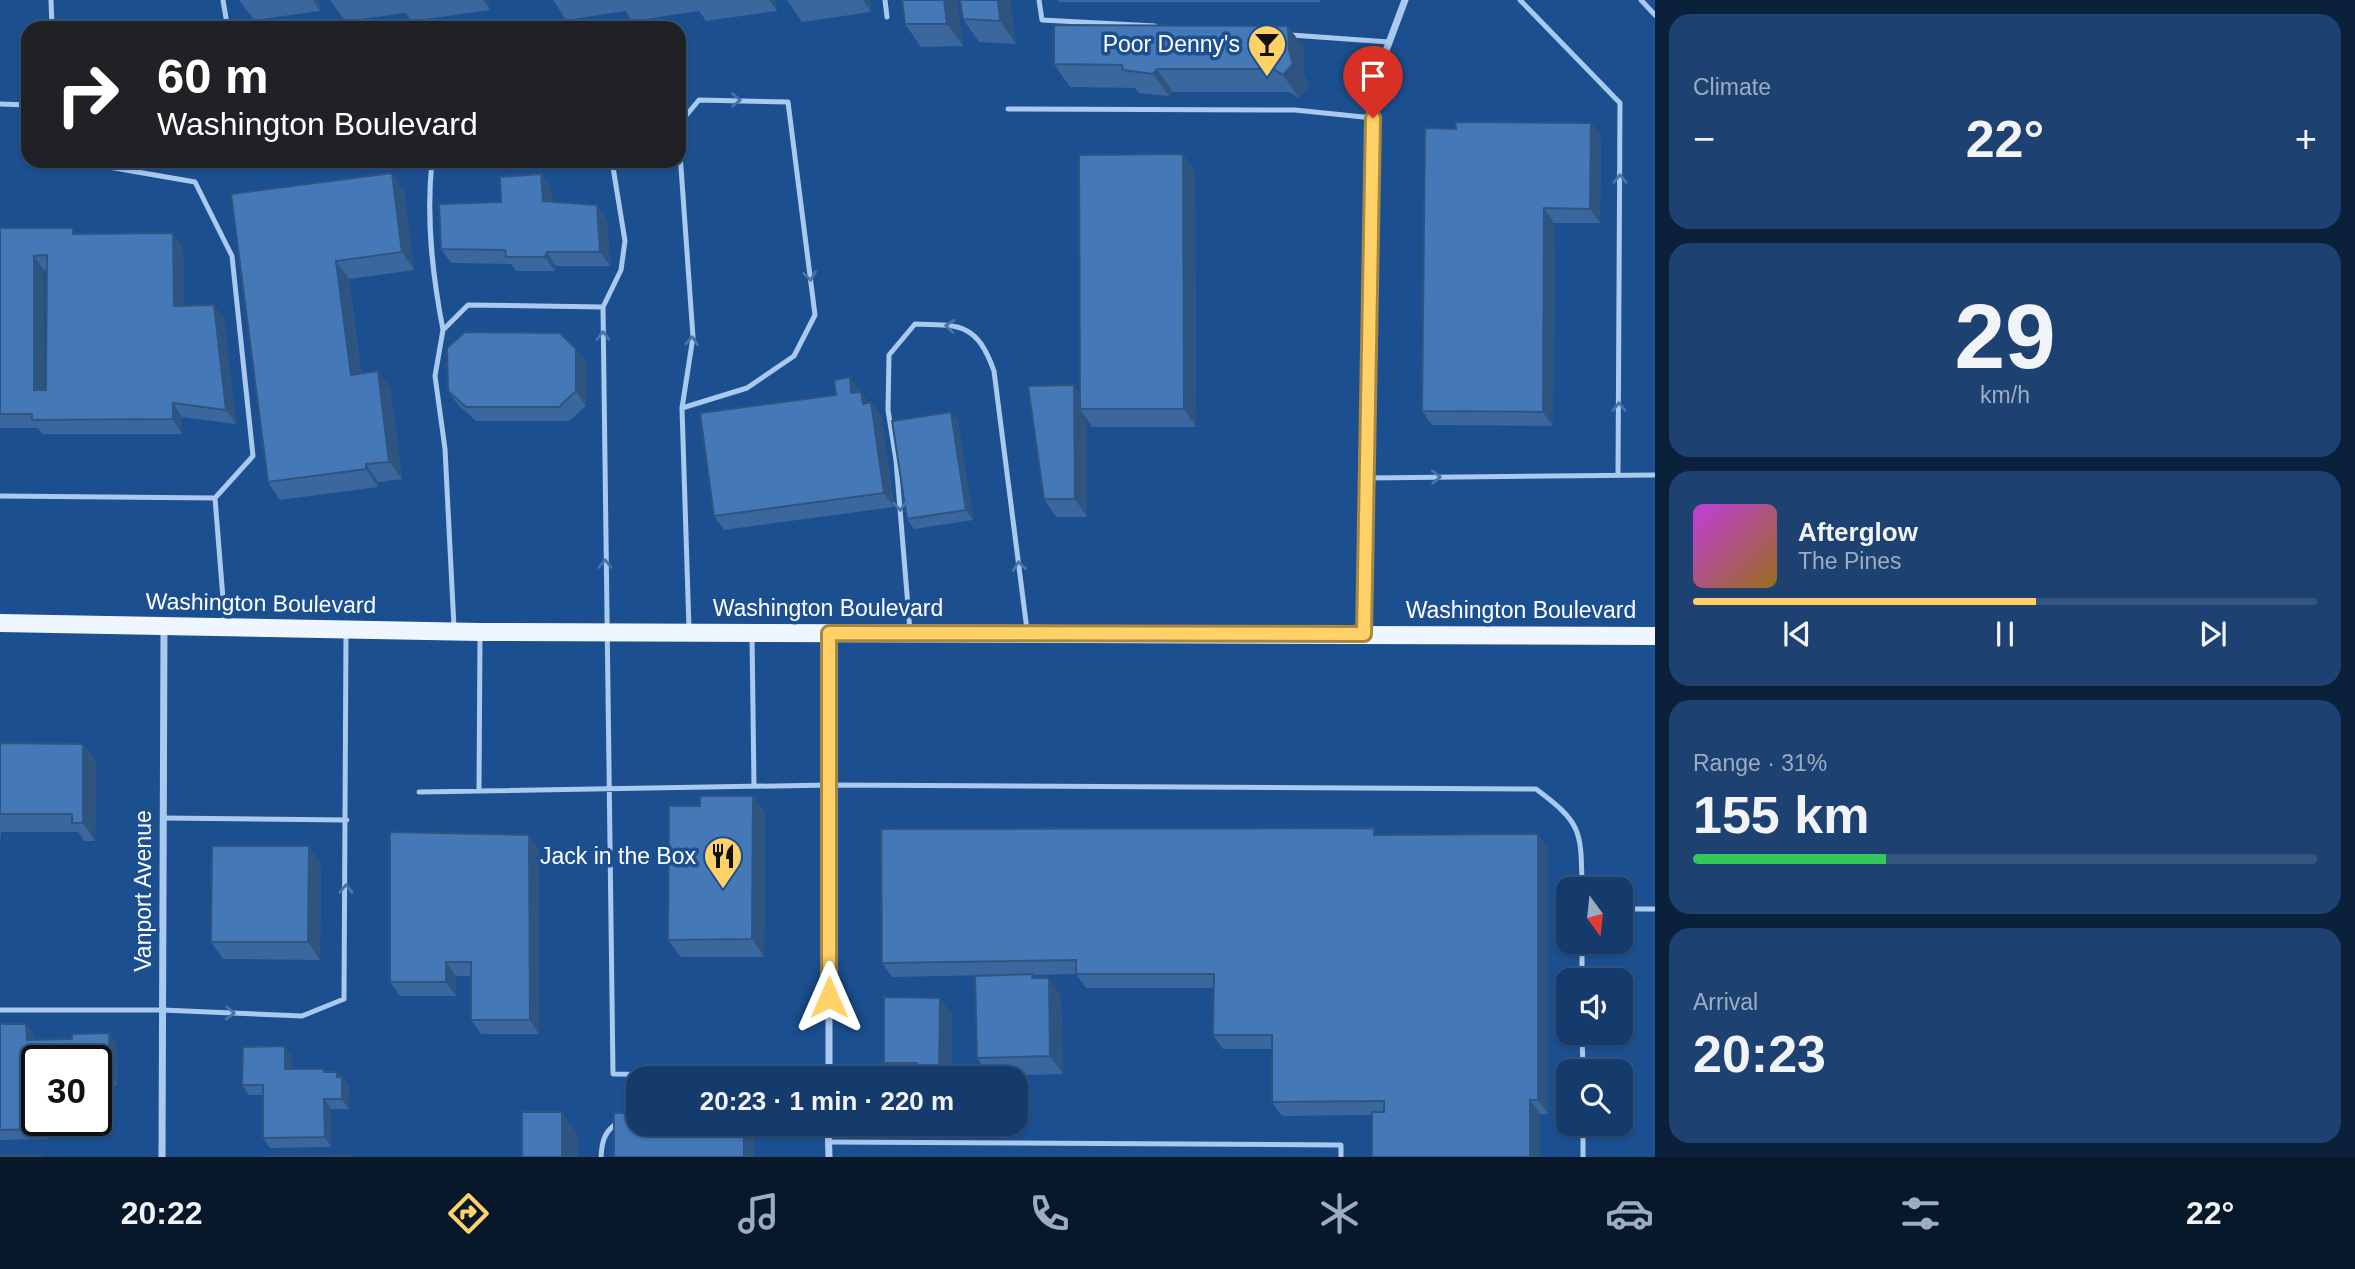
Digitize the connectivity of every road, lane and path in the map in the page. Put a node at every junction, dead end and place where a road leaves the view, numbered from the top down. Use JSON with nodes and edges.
{"nodes":[{"id":1,"x":51,"y":0,"type":"edge"},
{"id":2,"x":223,"y":0,"type":"edge"},
{"id":3,"x":885,"y":0,"type":"edge"},
{"id":4,"x":1039,"y":0,"type":"edge"},
{"id":5,"x":1405,"y":0,"type":"edge"},
{"id":6,"x":1520,"y":0,"type":"edge"},
{"id":7,"x":1641,"y":0,"type":"edge"},
{"id":8,"x":1655,"y":15,"type":"edge"},
{"id":9,"x":226,"y":18,"type":"dead end"},
{"id":10,"x":887,"y":18,"type":"dead end"},
{"id":11,"x":52,"y":21,"type":"edge"},
{"id":12,"x":1158,"y":26,"type":"edge"},
{"id":13,"x":1280,"y":34,"type":"edge"},
{"id":14,"x":1389,"y":42,"type":"junction"},
{"id":15,"x":0,"y":104,"type":"edge"},
{"id":16,"x":21,"y":105,"type":"edge"},
{"id":17,"x":1008,"y":109,"type":"dead end"},
{"id":18,"x":686,"y":116,"type":"edge"},
{"id":19,"x":1373,"y":118,"type":"junction"},
{"id":20,"x":114,"y":168,"type":"edge"},
{"id":21,"x":431,"y":168,"type":"edge"},
{"id":22,"x":613,"y":168,"type":"edge"},
{"id":23,"x":681,"y":168,"type":"edge"},
{"id":24,"x":603,"y":307,"type":"junction"},
{"id":25,"x":443,"y":330,"type":"junction"},
{"id":26,"x":682,"y":408,"type":"junction"},
{"id":27,"x":1618,"y":475,"type":"junction"},
{"id":28,"x":1655,"y":475,"type":"edge"},
{"id":29,"x":1367,"y":478,"type":"junction"},
{"id":30,"x":0,"y":496,"type":"edge"},
{"id":31,"x":215,"y":498,"type":"junction"},
{"id":32,"x":0,"y":623,"type":"edge"},
{"id":33,"x":164,"y":626,"type":"junction"},
{"id":34,"x":225,"y":627,"type":"junction"},
{"id":35,"x":346,"y":629,"type":"junction"},
{"id":36,"x":454,"y":631,"type":"junction"},
{"id":37,"x":480,"y":632,"type":"junction"},
{"id":38,"x":605,"y":632,"type":"junction"},
{"id":39,"x":689,"y":632,"type":"junction"},
{"id":40,"x":752,"y":633,"type":"junction"},
{"id":41,"x":829,"y":633,"type":"junction"},
{"id":42,"x":910,"y":634,"type":"junction"},
{"id":43,"x":1027,"y":634,"type":"junction"},
{"id":44,"x":1364,"y":634,"type":"junction"},
{"id":45,"x":1655,"y":636,"type":"edge"},
{"id":46,"x":829,"y":785,"type":"junction"},
{"id":47,"x":754,"y":786,"type":"junction"},
{"id":48,"x":611,"y":788,"type":"junction"},
{"id":49,"x":479,"y":791,"type":"junction"},
{"id":50,"x":419,"y":792,"type":"dead end"},
{"id":51,"x":163,"y":818,"type":"junction"},
{"id":52,"x":347,"y":820,"type":"junction"},
{"id":53,"x":1581,"y":877,"type":"edge"},
{"id":54,"x":1633,"y":909,"type":"edge"},
{"id":55,"x":1655,"y":909,"type":"edge"},
{"id":56,"x":0,"y":1010,"type":"edge"},
{"id":57,"x":162,"y":1010,"type":"junction"},
{"id":58,"x":829,"y":1066,"type":"edge"},
{"id":59,"x":626,"y":1074,"type":"edge"},
{"id":60,"x":624,"y":1121,"type":"edge"},
{"id":61,"x":829,"y":1136,"type":"edge"},
{"id":62,"x":1583,"y":1136,"type":"edge"},
{"id":63,"x":829,"y":1142,"type":"junction"},
{"id":64,"x":162,"y":1157,"type":"edge"},
{"id":65,"x":601,"y":1157,"type":"edge"},
{"id":66,"x":829,"y":1157,"type":"edge"},
{"id":67,"x":1341,"y":1157,"type":"edge"},
{"id":68,"x":1583,"y":1157,"type":"edge"}],
"edges":[{"from":1,"to":11,"type":"lane"},
{"from":2,"to":9,"type":"lane"},
{"from":3,"to":10,"type":"lane"},
{"from":4,"to":12,"type":"lane"},
{"from":5,"to":14,"type":"street"},
{"from":27,"to":6,"type":"lane","one_way":true},
{"from":7,"to":8,"type":"lane"},
{"from":13,"to":14,"type":"lane"},
{"from":14,"to":19,"type":"street"},
{"from":15,"to":16,"type":"lane"},
{"from":17,"to":19,"type":"lane"},
{"from":18,"to":26,"type":"lane","one_way":true},
{"from":19,"to":29,"type":"street"},
{"from":20,"to":31,"type":"lane"},
{"from":21,"to":25,"type":"lane"},
{"from":22,"to":24,"type":"lane"},
{"from":26,"to":23,"type":"lane","one_way":true},
{"from":24,"to":25,"type":"lane"},
{"from":38,"to":24,"type":"lane","one_way":true},
{"from":25,"to":36,"type":"lane"},
{"from":26,"to":39,"type":"lane"},
{"from":27,"to":28,"type":"lane"},
{"from":29,"to":27,"type":"lane","one_way":true},
{"from":29,"to":44,"type":"street"},
{"from":30,"to":31,"type":"lane"},
{"from":31,"to":34,"type":"lane"},
{"from":32,"to":33,"type":"main road","name":"Washington Boulevard"},
{"from":33,"to":34,"type":"main road","name":"Washington Boulevard"},
{"from":33,"to":51,"type":"street","name":"Vanport Avenue"},
{"from":34,"to":35,"type":"main road","name":"Washington Boulevard"},
{"from":35,"to":36,"type":"main road","name":"Washington Boulevard"},
{"from":35,"to":52,"type":"lane"},
{"from":36,"to":37,"type":"main road","name":"Washington Boulevard"},
{"from":37,"to":38,"type":"main road","name":"Washington Boulevard"},
{"from":37,"to":49,"type":"lane"},
{"from":38,"to":39,"type":"main road","name":"Washington Boulevard"},
{"from":38,"to":48,"type":"lane"},
{"from":39,"to":40,"type":"main road","name":"Washington Boulevard"},
{"from":40,"to":41,"type":"main road","name":"Washington Boulevard"},
{"from":40,"to":47,"type":"lane"},
{"from":41,"to":42,"type":"main road","name":"Washington Boulevard"},
{"from":41,"to":46,"type":"street"},
{"from":42,"to":43,"type":"main road","name":"Washington Boulevard"},
{"from":43,"to":42,"type":"lane","one_way":true},
{"from":43,"to":44,"type":"main road","name":"Washington Boulevard"},
{"from":44,"to":45,"type":"main road","name":"Washington Boulevard"},
{"from":46,"to":47,"type":"lane"},
{"from":46,"to":53,"type":"lane"},
{"from":46,"to":58,"type":"street"},
{"from":47,"to":48,"type":"lane"},
{"from":48,"to":49,"type":"lane"},
{"from":48,"to":59,"type":"lane"},
{"from":49,"to":50,"type":"lane"},
{"from":51,"to":52,"type":"lane"},
{"from":51,"to":57,"type":"street","name":"Vanport Avenue"},
{"from":57,"to":52,"type":"lane","one_way":true},
{"from":54,"to":55,"type":"lane"},
{"from":56,"to":57,"type":"lane"},
{"from":57,"to":64,"type":"street","name":"Vanport Avenue"},
{"from":60,"to":65,"type":"lane"},
{"from":61,"to":63,"type":"street"},
{"from":62,"to":68,"type":"lane"},
{"from":63,"to":66,"type":"street"},
{"from":63,"to":67,"type":"lane"}]}
